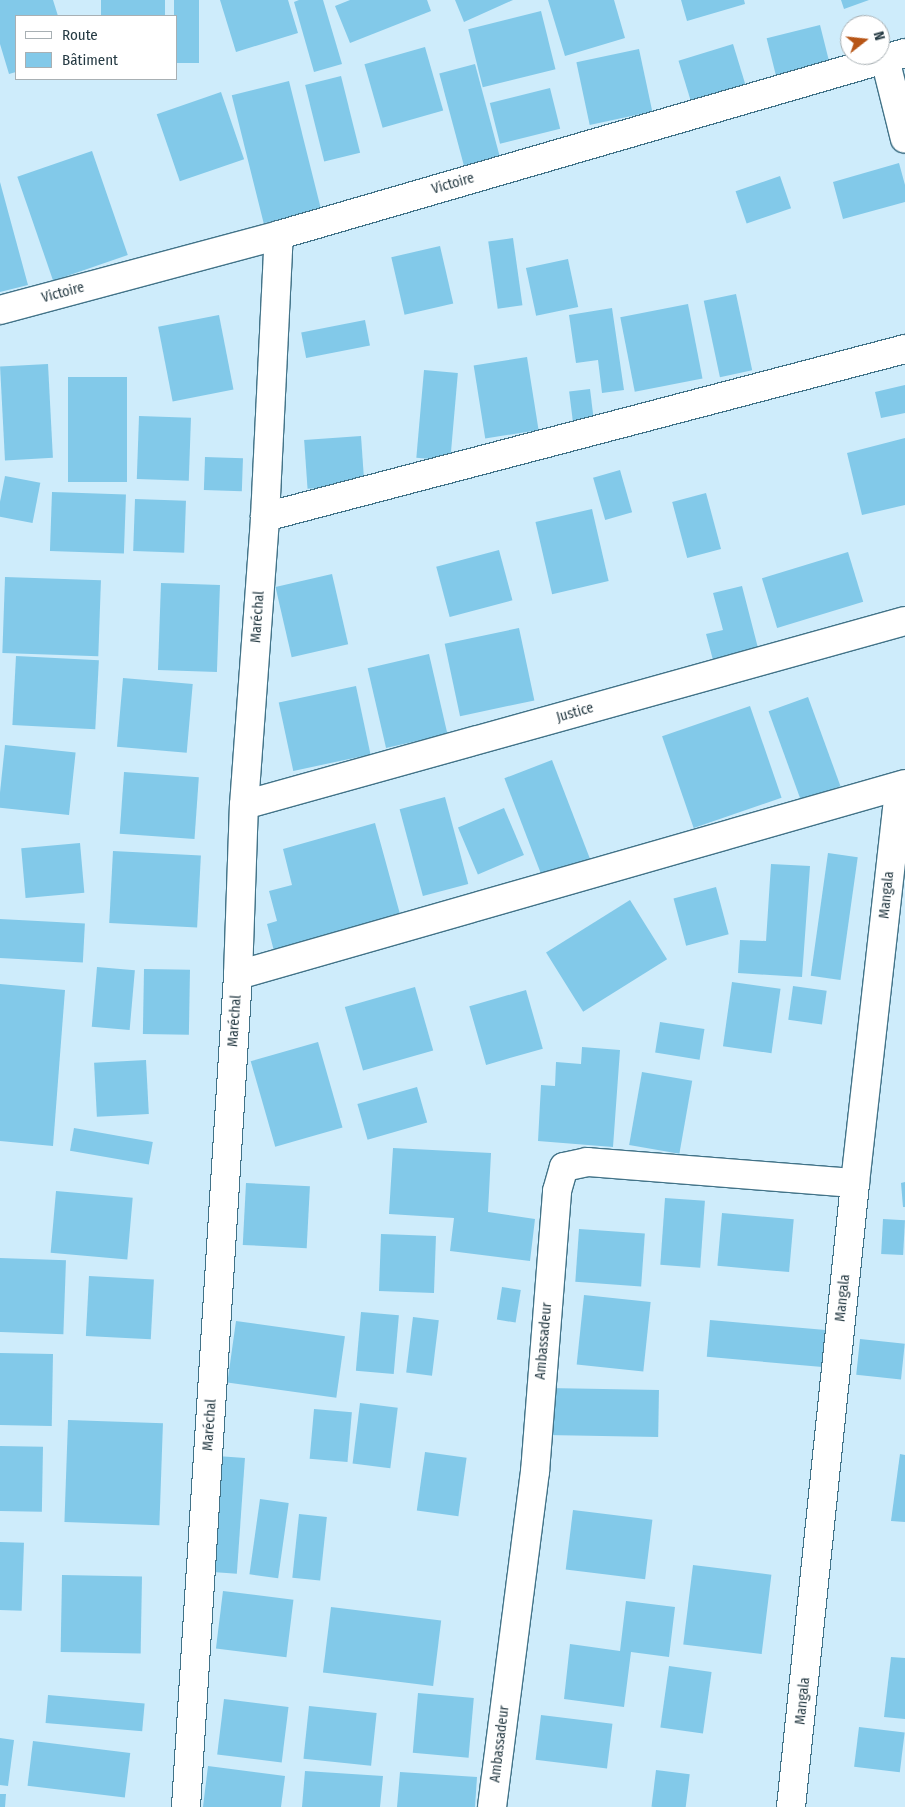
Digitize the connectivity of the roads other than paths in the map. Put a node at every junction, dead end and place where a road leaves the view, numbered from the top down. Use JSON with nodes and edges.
{"nodes":[{"id":1,"x":895,"y":56,"type":"edge"},
{"id":2,"x":905,"y":139,"type":"edge"},
{"id":3,"x":279,"y":235,"type":"junction"},
{"id":4,"x":0,"y":310,"type":"edge"},
{"id":5,"x":905,"y":349,"type":"edge"},
{"id":6,"x":265,"y":516,"type":"junction"},
{"id":7,"x":905,"y":621,"type":"edge"},
{"id":8,"x":902,"y":786,"type":"edge"},
{"id":9,"x":244,"y":805,"type":"junction"},
{"id":10,"x":238,"y":975,"type":"junction"},
{"id":11,"x":854,"y":1183,"type":"junction"},
{"id":12,"x":186,"y":1807,"type":"edge"},
{"id":13,"x":492,"y":1807,"type":"edge"},
{"id":14,"x":791,"y":1807,"type":"edge"}],
"edges":[{"from":1,"to":2,"type":"street"},
{"from":1,"to":3,"type":"street","name":"Victoire"},
{"from":3,"to":4,"type":"street","name":"Victoire"},
{"from":3,"to":6,"type":"street","name":"Maréchal"},
{"from":5,"to":6,"type":"street"},
{"from":6,"to":9,"type":"street","name":"Maréchal"},
{"from":7,"to":9,"type":"street","name":"Justice"},
{"from":8,"to":10,"type":"street"},
{"from":8,"to":11,"type":"street","name":"Mangala"},
{"from":9,"to":10,"type":"street","name":"Maréchal"},
{"from":10,"to":12,"type":"street","name":"Maréchal"},
{"from":11,"to":13,"type":"street","name":"Ambassadeur"},
{"from":11,"to":14,"type":"street","name":"Mangala"}]}
